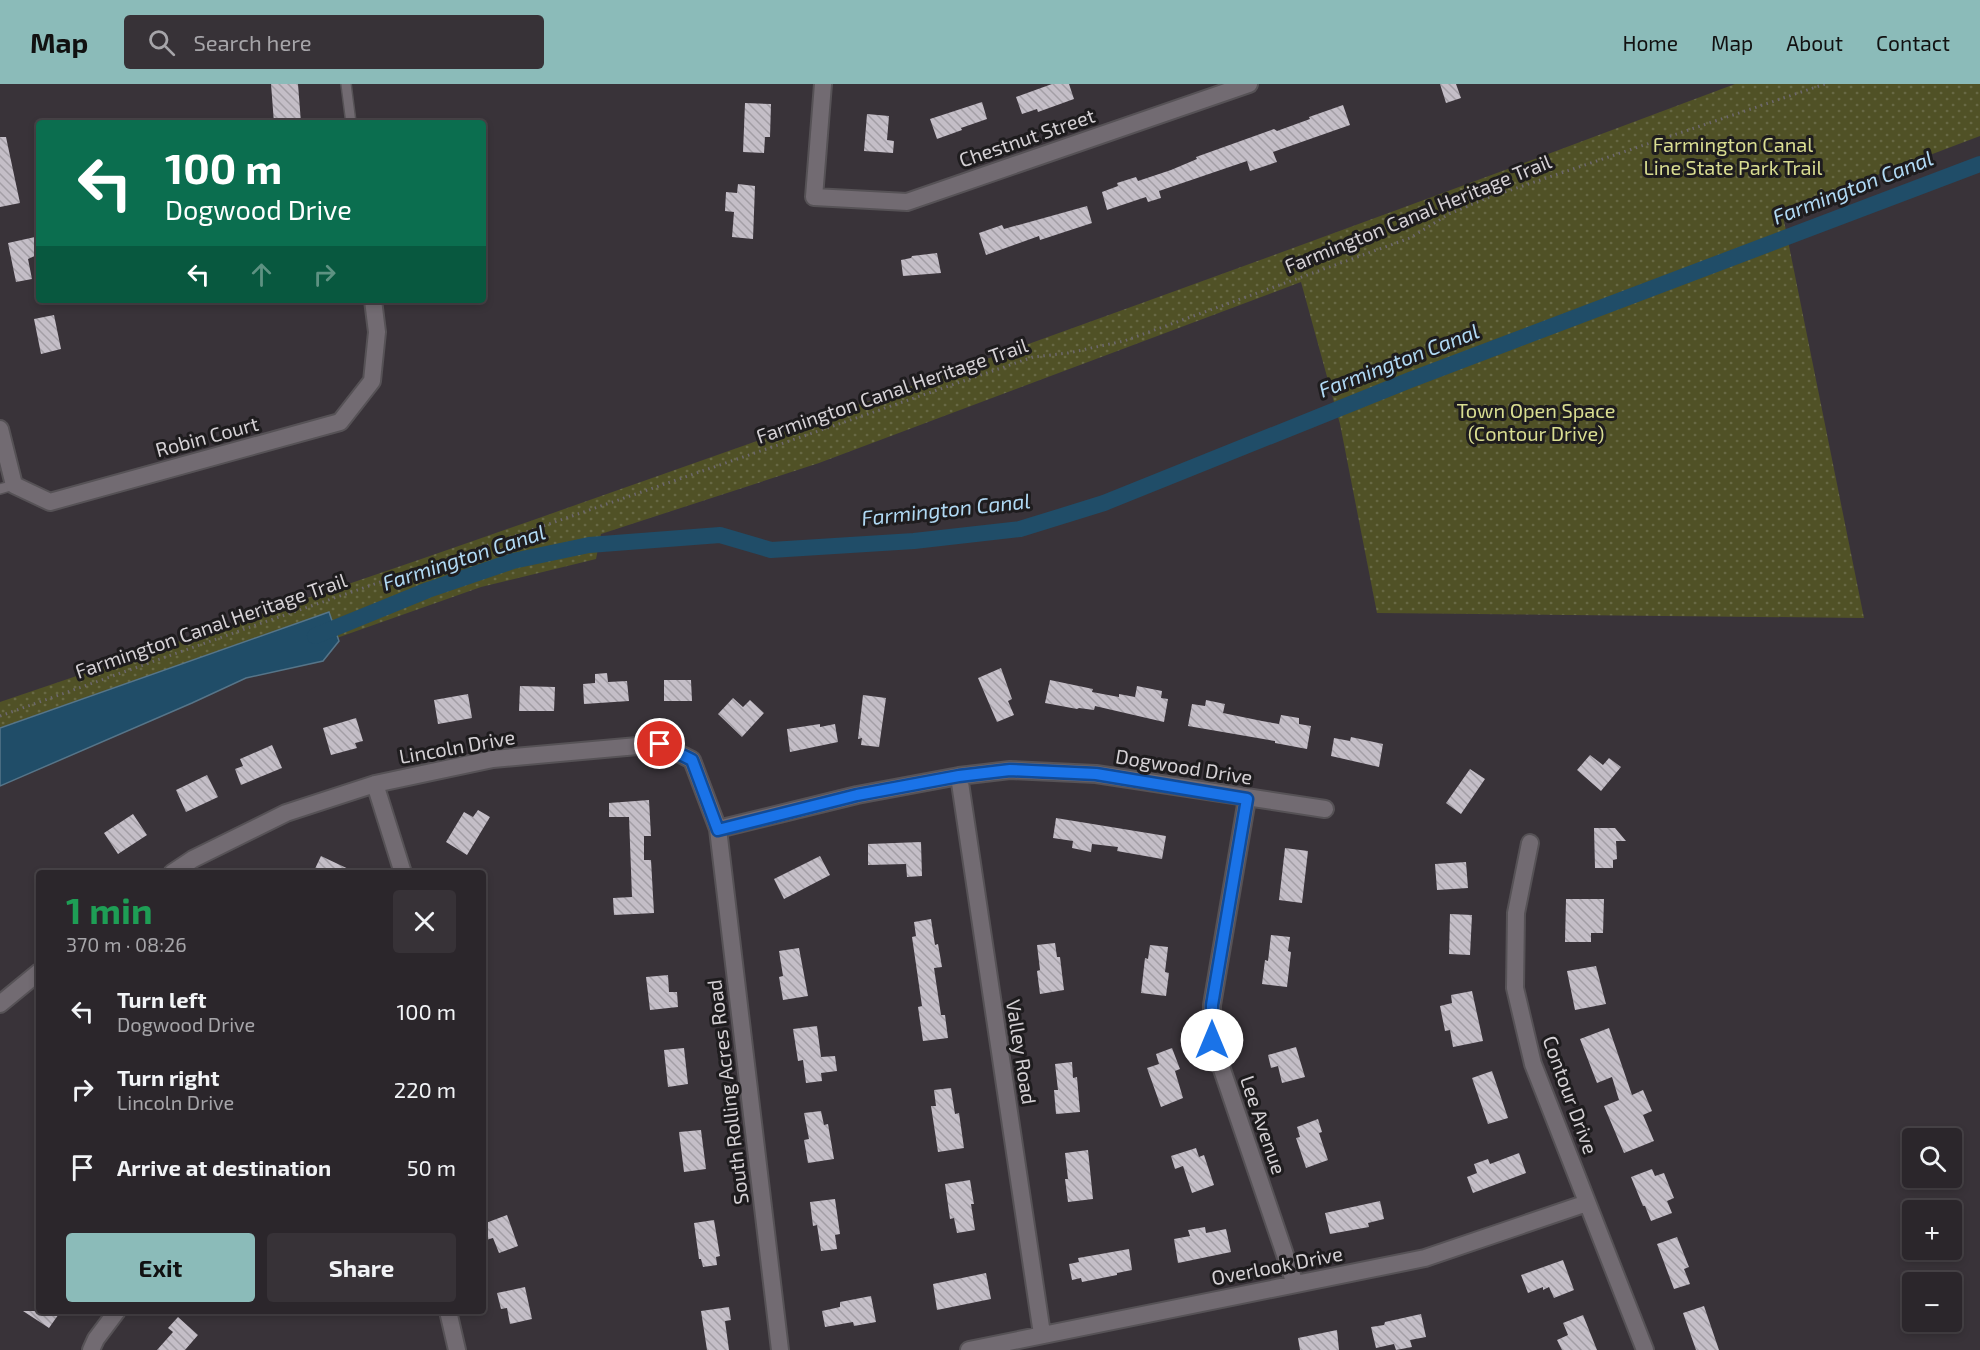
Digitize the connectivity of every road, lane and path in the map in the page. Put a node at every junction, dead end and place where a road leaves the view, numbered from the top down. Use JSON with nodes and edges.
{"nodes":[{"id":1,"x":346,"y":84,"type":"edge"},
{"id":2,"x":823,"y":84,"type":"edge"},
{"id":3,"x":1249,"y":84,"type":"edge"},
{"id":4,"x":1825,"y":84,"type":"edge"},
{"id":5,"x":351,"y":120,"type":"edge"},
{"id":6,"x":373,"y":303,"type":"edge"},
{"id":7,"x":0,"y":429,"type":"edge"},
{"id":8,"x":7,"y":487,"type":"edge"},
{"id":9,"x":0,"y":716,"type":"edge"},
{"id":10,"x":959,"y":776,"type":"junction"},
{"id":11,"x":375,"y":784,"type":"junction"},
{"id":12,"x":1247,"y":799,"type":"junction"},
{"id":13,"x":1325,"y":809,"type":"dead end"},
{"id":14,"x":718,"y":830,"type":"junction"},
{"id":15,"x":1530,"y":843,"type":"dead end"},
{"id":16,"x":176,"y":870,"type":"edge"},
{"id":17,"x":402,"y":870,"type":"edge"},
{"id":18,"x":36,"y":974,"type":"edge"},
{"id":19,"x":0,"y":1004,"type":"edge"},
{"id":20,"x":1587,"y":1203,"type":"junction"},
{"id":21,"x":1295,"y":1284,"type":"junction"},
{"id":22,"x":115,"y":1314,"type":"edge"},
{"id":23,"x":449,"y":1314,"type":"edge"},
{"id":24,"x":1042,"y":1334,"type":"junction"},
{"id":25,"x":92,"y":1350,"type":"edge"},
{"id":26,"x":457,"y":1350,"type":"edge"},
{"id":27,"x":780,"y":1350,"type":"edge"},
{"id":28,"x":969,"y":1350,"type":"edge"},
{"id":29,"x":1645,"y":1350,"type":"edge"}],
"edges":[{"from":1,"to":5,"type":"lane"},
{"from":2,"to":3,"type":"street","name":"Chestnut Street"},
{"from":4,"to":9,"type":"path","name":"Farmington Canal Heritage Trail"},
{"from":6,"to":8,"type":"street","name":"Robin Court"},
{"from":7,"to":8,"type":"street","name":"Robin Court"},
{"from":10,"to":12,"type":"street","name":"Dogwood Drive"},
{"from":10,"to":14,"type":"street","name":"Dogwood Drive"},
{"from":10,"to":24,"type":"street","name":"Valley Road"},
{"from":11,"to":14,"type":"street","name":"Lincoln Drive"},
{"from":11,"to":16,"type":"street","name":"Lincoln Drive"},
{"from":11,"to":17,"type":"street"},
{"from":12,"to":13,"type":"street","name":"Dogwood Drive"},
{"from":12,"to":21,"type":"street","name":"Lee Avenue"},
{"from":14,"to":27,"type":"street","name":"South Rolling Acres Road"},
{"from":15,"to":20,"type":"street","name":"Contour Drive"},
{"from":18,"to":19,"type":"street"},
{"from":20,"to":21,"type":"street","name":"Overlook Drive"},
{"from":20,"to":29,"type":"street","name":"Contour Drive"},
{"from":21,"to":24,"type":"street","name":"Overlook Drive"},
{"from":22,"to":25,"type":"street"},
{"from":23,"to":26,"type":"street"},
{"from":24,"to":28,"type":"street","name":"Overlook Drive"}]}
